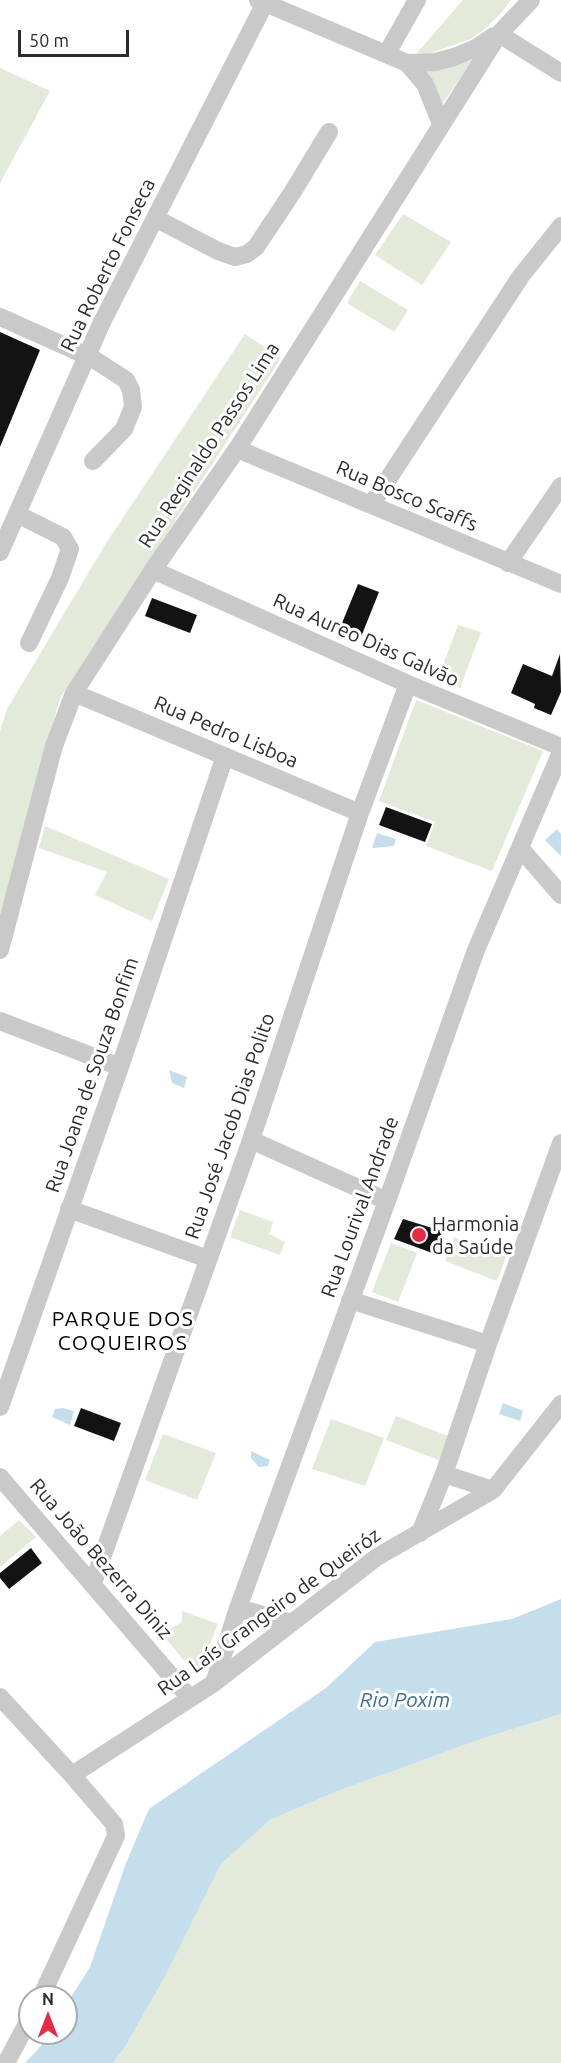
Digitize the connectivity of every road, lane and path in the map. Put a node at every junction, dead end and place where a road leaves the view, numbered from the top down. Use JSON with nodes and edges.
{"nodes":[{"id":1,"x":417,"y":0,"type":"edge"},
{"id":2,"x":531,"y":0,"type":"edge"},
{"id":3,"x":261,"y":2,"type":"edge"},
{"id":4,"x":499,"y":34,"type":"junction"},
{"id":5,"x":387,"y":53,"type":"junction"},
{"id":6,"x":408,"y":63,"type":"junction"},
{"id":7,"x":561,"y":73,"type":"edge"},
{"id":8,"x":441,"y":124,"type":"junction"},
{"id":9,"x":329,"y":132,"type":"dead end"},
{"id":10,"x":155,"y":218,"type":"junction"},
{"id":11,"x":561,"y":226,"type":"edge"},
{"id":12,"x":0,"y":317,"type":"edge"},
{"id":13,"x":88,"y":356,"type":"junction"},
{"id":14,"x":237,"y":449,"type":"junction"},
{"id":15,"x":93,"y":461,"type":"dead end"},
{"id":16,"x":561,"y":486,"type":"edge"},
{"id":17,"x":371,"y":505,"type":"junction"},
{"id":18,"x":17,"y":514,"type":"junction"},
{"id":19,"x":0,"y":552,"type":"edge"},
{"id":20,"x":508,"y":563,"type":"junction"},
{"id":21,"x":153,"y":570,"type":"junction"},
{"id":22,"x":561,"y":584,"type":"edge"},
{"id":23,"x":29,"y":643,"type":"dead end"},
{"id":24,"x":408,"y":684,"type":"junction"},
{"id":25,"x":75,"y":693,"type":"junction"},
{"id":26,"x":561,"y":749,"type":"edge"},
{"id":27,"x":225,"y":756,"type":"junction"},
{"id":28,"x":360,"y":813,"type":"junction"},
{"id":29,"x":520,"y":849,"type":"junction"},
{"id":30,"x":561,"y":895,"type":"edge"},
{"id":31,"x":0,"y":950,"type":"edge"},
{"id":32,"x":0,"y":1021,"type":"edge"},
{"id":33,"x":120,"y":1067,"type":"junction"},
{"id":34,"x":251,"y":1140,"type":"junction"},
{"id":35,"x":561,"y":1143,"type":"edge"},
{"id":36,"x":387,"y":1201,"type":"junction"},
{"id":37,"x":69,"y":1209,"type":"junction"},
{"id":38,"x":208,"y":1259,"type":"junction"},
{"id":39,"x":350,"y":1300,"type":"junction"},
{"id":40,"x":488,"y":1344,"type":"junction"},
{"id":41,"x":561,"y":1404,"type":"edge"},
{"id":42,"x":0,"y":1407,"type":"edge"},
{"id":43,"x":444,"y":1474,"type":"junction"},
{"id":44,"x":0,"y":1477,"type":"edge"},
{"id":45,"x":493,"y":1490,"type":"junction"},
{"id":46,"x":420,"y":1533,"type":"junction"},
{"id":47,"x":93,"y":1583,"type":"junction"},
{"id":48,"x":238,"y":1608,"type":"junction"},
{"id":49,"x":291,"y":1623,"type":"junction"},
{"id":50,"x":214,"y":1683,"type":"junction"},
{"id":51,"x":0,"y":1697,"type":"edge"},
{"id":52,"x":190,"y":1698,"type":"junction"},
{"id":53,"x":72,"y":1775,"type":"junction"},
{"id":54,"x":47,"y":1985,"type":"edge"},
{"id":55,"x":18,"y":2040,"type":"edge"},
{"id":56,"x":6,"y":2063,"type":"edge"}],
"edges":[{"from":1,"to":5,"type":"street"},
{"from":2,"to":4,"type":"street","name":"Rua Reginaldo Passos Lima"},
{"from":3,"to":5,"type":"street"},
{"from":3,"to":10,"type":"street","name":"Rua Roberto Fonseca"},
{"from":4,"to":6,"type":"street"},
{"from":4,"to":7,"type":"street"},
{"from":4,"to":8,"type":"street","name":"Rua Reginaldo Passos Lima"},
{"from":5,"to":6,"type":"street"},
{"from":6,"to":8,"type":"street"},
{"from":8,"to":14,"type":"street","name":"Rua Reginaldo Passos Lima"},
{"from":9,"to":10,"type":"street"},
{"from":10,"to":13,"type":"street","name":"Rua Roberto Fonseca"},
{"from":11,"to":17,"type":"street"},
{"from":12,"to":13,"type":"street"},
{"from":13,"to":15,"type":"street"},
{"from":13,"to":18,"type":"street","name":"Rua Roberto Fonseca"},
{"from":14,"to":17,"type":"street","name":"Rua Bosco Scaffs"},
{"from":14,"to":21,"type":"street","name":"Rua Reginaldo Passos Lima"},
{"from":16,"to":20,"type":"street"},
{"from":17,"to":20,"type":"street","name":"Rua Bosco Scaffs"},
{"from":18,"to":19,"type":"street","name":"Rua Roberto Fonseca"},
{"from":18,"to":23,"type":"street"},
{"from":20,"to":22,"type":"street","name":"Rua Bosco Scaffs"},
{"from":21,"to":24,"type":"street","name":"Rua Aureo Dias Galvão"},
{"from":21,"to":25,"type":"street","name":"Rua Reginaldo Passos Lima"},
{"from":24,"to":26,"type":"street","name":"Rua Aureo Dias Galvão"},
{"from":24,"to":28,"type":"street","name":"Rua José Jacob Dias Polito"},
{"from":25,"to":27,"type":"street","name":"Rua Pedro Lisboa"},
{"from":25,"to":31,"type":"street","name":"Rua Reginaldo Passos Lima"},
{"from":26,"to":29,"type":"street","name":"Rua Lourival Andrade"},
{"from":27,"to":28,"type":"street","name":"Rua Pedro Lisboa"},
{"from":27,"to":33,"type":"street","name":"Rua Joana de Souza Bonfim"},
{"from":28,"to":34,"type":"street","name":"Rua José Jacob Dias Polito"},
{"from":29,"to":30,"type":"street"},
{"from":29,"to":36,"type":"street","name":"Rua Lourival Andrade"},
{"from":32,"to":33,"type":"street"},
{"from":33,"to":37,"type":"street","name":"Rua Joana de Souza Bonfim"},
{"from":34,"to":36,"type":"street"},
{"from":34,"to":38,"type":"street","name":"Rua José Jacob Dias Polito"},
{"from":35,"to":40,"type":"street"},
{"from":36,"to":39,"type":"street","name":"Rua Lourival Andrade"},
{"from":37,"to":38,"type":"street"},
{"from":37,"to":42,"type":"street","name":"Rua Joana de Souza Bonfim"},
{"from":38,"to":47,"type":"street","name":"Rua José Jacob Dias Polito"},
{"from":39,"to":40,"type":"street"},
{"from":39,"to":48,"type":"street","name":"Rua Lourival Andrade"},
{"from":40,"to":43,"type":"street"},
{"from":41,"to":45,"type":"street","name":"Rua Laís Grangeiro de Queiróz"},
{"from":43,"to":45,"type":"street"},
{"from":43,"to":46,"type":"street"},
{"from":44,"to":47,"type":"street","name":"Rua João Bezerra Diniz"},
{"from":45,"to":46,"type":"street","name":"Rua Laís Grangeiro de Queiróz"},
{"from":46,"to":49,"type":"street","name":"Rua Laís Grangeiro de Queiróz"},
{"from":47,"to":52,"type":"street","name":"Rua João Bezerra Diniz"},
{"from":48,"to":49,"type":"street"},
{"from":48,"to":50,"type":"street","name":"Rua Lourival Andrade"},
{"from":49,"to":50,"type":"street","name":"Rua Laís Grangeiro de Queiróz"},
{"from":50,"to":52,"type":"street","name":"Rua Laís Grangeiro de Queiróz"},
{"from":51,"to":53,"type":"street"},
{"from":52,"to":53,"type":"street","name":"Rua Laís Grangeiro de Queiróz"},
{"from":53,"to":54,"type":"street"},
{"from":55,"to":56,"type":"street"}]}
